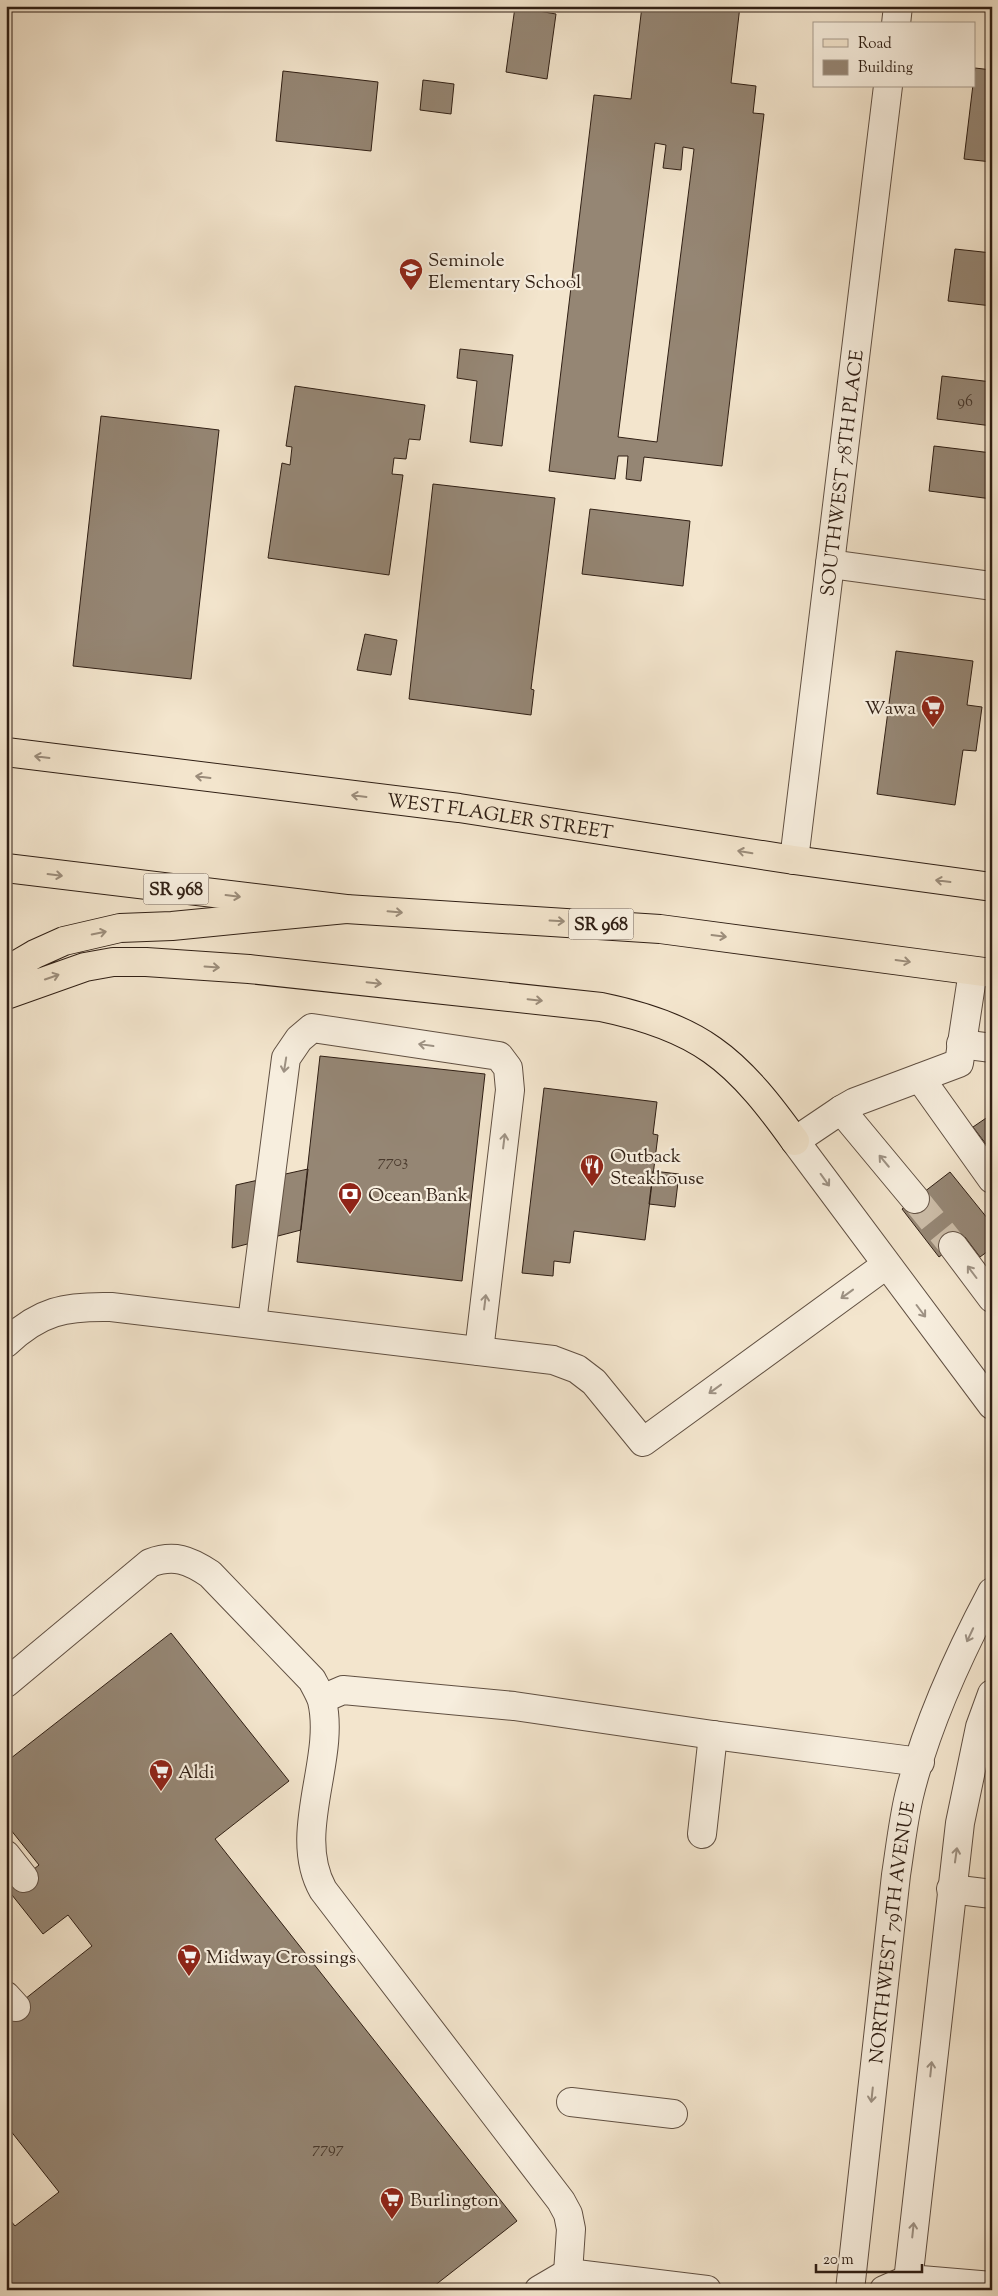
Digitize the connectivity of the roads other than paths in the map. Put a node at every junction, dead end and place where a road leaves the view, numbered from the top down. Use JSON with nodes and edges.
{"nodes":[{"id":1,"x":898,"y":6,"type":"edge"},
{"id":2,"x":896,"y":22,"type":"edge"},
{"id":3,"x":888,"y":88,"type":"edge"},
{"id":4,"x":830,"y":564,"type":"junction"},
{"id":5,"x":992,"y":586,"type":"edge"},
{"id":6,"x":6,"y":752,"type":"edge"},
{"id":7,"x":794,"y":860,"type":"junction"},
{"id":8,"x":6,"y":868,"type":"edge"},
{"id":9,"x":992,"y":886,"type":"edge"},
{"id":10,"x":346,"y":908,"type":"junction"},
{"id":11,"x":6,"y":972,"type":"edge"},
{"id":12,"x":982,"y":972,"type":"edge"},
{"id":13,"x":6,"y":994,"type":"edge"},
{"id":14,"x":962,"y":1044,"type":"junction"},
{"id":15,"x":992,"y":1048,"type":"edge"},
{"id":16,"x":920,"y":1078,"type":"junction"},
{"id":17,"x":841,"y":1110,"type":"junction"},
{"id":18,"x":795,"y":1141,"type":"junction"},
{"id":19,"x":992,"y":1180,"type":"edge"},
{"id":20,"x":915,"y":1199,"type":"tunnel mouth"},
{"id":21,"x":953,"y":1246,"type":"tunnel mouth"},
{"id":22,"x":886,"y":1265,"type":"junction"},
{"id":23,"x":992,"y":1298,"type":"edge"},
{"id":24,"x":252,"y":1322,"type":"junction"},
{"id":25,"x":6,"y":1343,"type":"edge"},
{"id":26,"x":479,"y":1351,"type":"junction"},
{"id":27,"x":992,"y":1405,"type":"edge"},
{"id":28,"x":992,"y":1592,"type":"edge"},
{"id":29,"x":6,"y":1683,"type":"edge"},
{"id":30,"x":992,"y":1694,"type":"edge"},
{"id":31,"x":322,"y":1699,"type":"junction"},
{"id":32,"x":713,"y":1735,"type":"junction"},
{"id":33,"x":920,"y":1762,"type":"junction"},
{"id":34,"x":981,"y":1768,"type":"edge"},
{"id":35,"x":702,"y":1834,"type":"dead end"},
{"id":36,"x":6,"y":1855,"type":"edge"},
{"id":37,"x":24,"y":1878,"type":"dead end"},
{"id":38,"x":952,"y":1889,"type":"junction"},
{"id":39,"x":992,"y":1894,"type":"edge"},
{"id":40,"x":571,"y":2102,"type":"dead end"},
{"id":41,"x":673,"y":2114,"type":"dead end"},
{"id":42,"x":568,"y":2273,"type":"junction"},
{"id":43,"x":908,"y":2284,"type":"edge"},
{"id":44,"x":992,"y":2286,"type":"edge"},
{"id":45,"x":539,"y":2290,"type":"edge"},
{"id":46,"x":707,"y":2290,"type":"edge"},
{"id":47,"x":850,"y":2290,"type":"edge"},
{"id":48,"x":884,"y":2290,"type":"edge"}],
"edges":[{"from":1,"to":2,"type":"street"},
{"from":3,"to":4,"type":"street","name":"SOUTHWEST 78TH PLACE"},
{"from":4,"to":5,"type":"street"},
{"from":4,"to":7,"type":"street","name":"SOUTHWEST 78TH PLACE"},
{"from":7,"to":6,"type":"main road","name":"WEST FLAGLER STREET","one_way":true},
{"from":9,"to":7,"type":"main road","name":"WEST FLAGLER STREET","one_way":true},
{"from":8,"to":10,"type":"main road","number":"SR 968","one_way":true},
{"from":11,"to":10,"type":"main road","one_way":true},
{"from":10,"to":12,"type":"main road","number":"SR 968","one_way":true},
{"from":12,"to":14,"type":"street"},
{"from":13,"to":18,"type":"main road","one_way":true},
{"from":14,"to":15,"type":"street"},
{"from":14,"to":16,"type":"street"},
{"from":16,"to":17,"type":"street"},
{"from":16,"to":19,"type":"street"},
{"from":17,"to":18,"type":"street"},
{"from":20,"to":17,"type":"street","one_way":true},
{"from":18,"to":22,"type":"street","one_way":true},
{"from":23,"to":21,"type":"street","one_way":true},
{"from":22,"to":26,"type":"street","one_way":true},
{"from":22,"to":27,"type":"street","one_way":true},
{"from":24,"to":25,"type":"street"},
{"from":24,"to":26,"type":"street"},
{"from":26,"to":24,"type":"street","one_way":true},
{"from":28,"to":33,"type":"street","name":"NORTHWEST 79TH AVENUE","one_way":true},
{"from":29,"to":31,"type":"street"},
{"from":30,"to":34,"type":"street"},
{"from":31,"to":32,"type":"street"},
{"from":31,"to":42,"type":"street"},
{"from":32,"to":33,"type":"street"},
{"from":32,"to":35,"type":"street"},
{"from":33,"to":47,"type":"street","name":"NORTHWEST 79TH AVENUE","one_way":true},
{"from":38,"to":34,"type":"street","one_way":true},
{"from":36,"to":37,"type":"street"},
{"from":38,"to":39,"type":"street"},
{"from":43,"to":38,"type":"street","one_way":true},
{"from":40,"to":41,"type":"street"},
{"from":42,"to":45,"type":"street"},
{"from":42,"to":46,"type":"street"},
{"from":43,"to":44,"type":"street"},
{"from":43,"to":48,"type":"street"}]}
